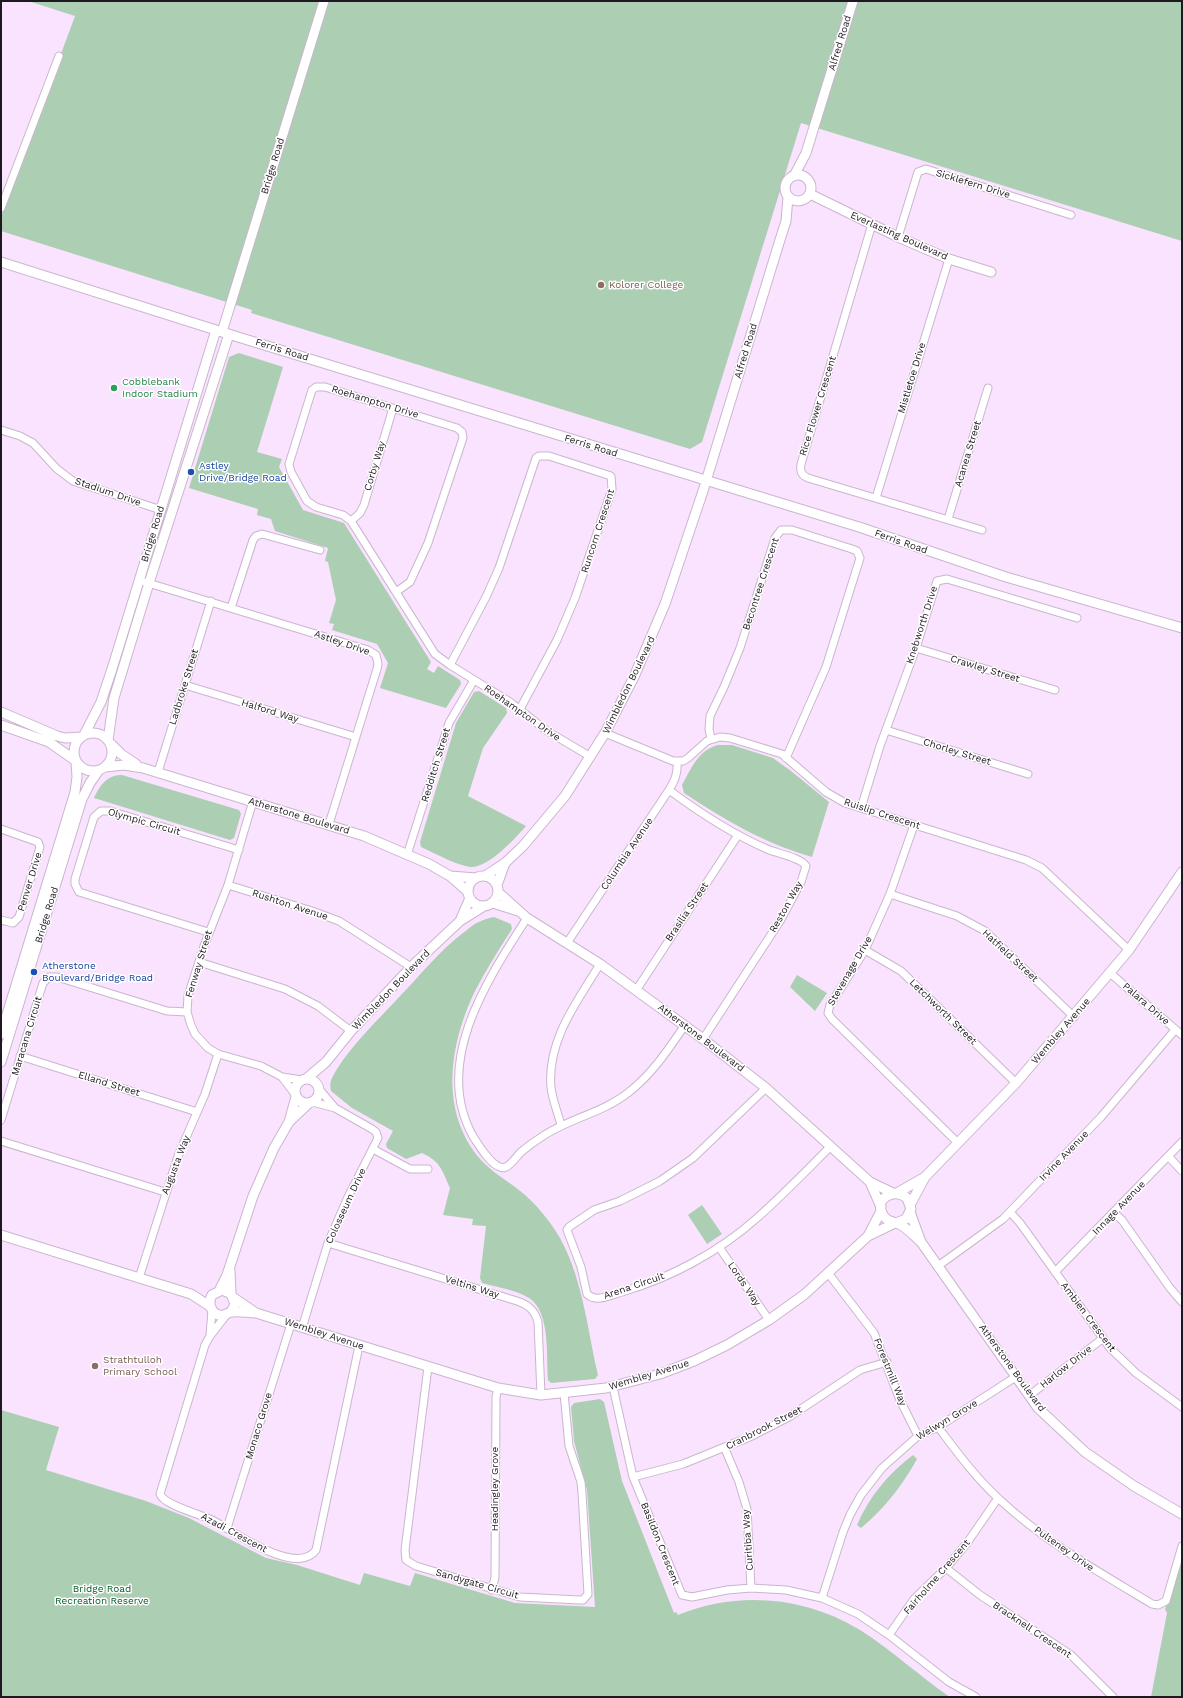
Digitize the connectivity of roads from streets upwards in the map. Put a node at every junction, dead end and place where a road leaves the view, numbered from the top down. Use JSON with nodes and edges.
{"nodes":[{"id":1,"x":324,"y":1,"type":"edge"},
{"id":2,"x":854,"y":1,"type":"edge"},
{"id":3,"x":59,"y":56,"type":"dead end"},
{"id":4,"x":806,"y":153,"type":"junction"},
{"id":5,"x":794,"y":176,"type":"junction"},
{"id":6,"x":806,"y":178,"type":"junction"},
{"id":7,"x":810,"y":194,"type":"junction"},
{"id":8,"x":788,"y":197,"type":"junction"},
{"id":9,"x":800,"y":201,"type":"junction"},
{"id":10,"x":1,"y":208,"type":"edge"},
{"id":11,"x":1071,"y":215,"type":"dead end"},
{"id":12,"x":786,"y":221,"type":"junction"},
{"id":13,"x":872,"y":224,"type":"junction"},
{"id":14,"x":898,"y":237,"type":"junction"},
{"id":15,"x":949,"y":259,"type":"junction"},
{"id":16,"x":1,"y":262,"type":"edge"},
{"id":17,"x":991,"y":272,"type":"dead end"},
{"id":18,"x":222,"y":332,"type":"junction"},
{"id":19,"x":988,"y":388,"type":"dead end"},
{"id":20,"x":393,"y":408,"type":"junction"},
{"id":21,"x":1,"y":430,"type":"edge"},
{"id":22,"x":706,"y":481,"type":"junction"},
{"id":23,"x":876,"y":498,"type":"junction"},
{"id":24,"x":161,"y":510,"type":"junction"},
{"id":25,"x":948,"y":519,"type":"junction"},
{"id":26,"x":351,"y":521,"type":"junction"},
{"id":27,"x":982,"y":530,"type":"dead end"},
{"id":28,"x":320,"y":550,"type":"dead end"},
{"id":29,"x":139,"y":580,"type":"junction"},
{"id":30,"x":149,"y":583,"type":"junction"},
{"id":31,"x":396,"y":592,"type":"junction"},
{"id":32,"x":211,"y":601,"type":"junction"},
{"id":33,"x":232,"y":608,"type":"junction"},
{"id":34,"x":1077,"y":618,"type":"dead end"},
{"id":35,"x":1182,"y":628,"type":"edge"},
{"id":36,"x":916,"y":648,"type":"junction"},
{"id":37,"x":450,"y":665,"type":"junction"},
{"id":38,"x":474,"y":680,"type":"junction"},
{"id":39,"x":185,"y":685,"type":"junction"},
{"id":40,"x":1055,"y":690,"type":"dead end"},
{"id":41,"x":520,"y":709,"type":"junction"},
{"id":42,"x":1,"y":712,"type":"edge"},
{"id":43,"x":1,"y":725,"type":"edge"},
{"id":44,"x":886,"y":730,"type":"junction"},
{"id":45,"x":605,"y":733,"type":"junction"},
{"id":46,"x":83,"y":736,"type":"junction"},
{"id":47,"x":356,"y":737,"type":"junction"},
{"id":48,"x":712,"y":739,"type":"junction"},
{"id":49,"x":108,"y":741,"type":"junction"},
{"id":50,"x":591,"y":757,"type":"junction"},
{"id":51,"x":786,"y":758,"type":"junction"},
{"id":52,"x":76,"y":761,"type":"junction"},
{"id":53,"x":677,"y":762,"type":"junction"},
{"id":54,"x":143,"y":768,"type":"junction"},
{"id":55,"x":102,"y":769,"type":"junction"},
{"id":56,"x":158,"y":772,"type":"junction"},
{"id":57,"x":1028,"y":774,"type":"dead end"},
{"id":58,"x":669,"y":790,"type":"junction"},
{"id":59,"x":253,"y":801,"type":"junction"},
{"id":60,"x":861,"y":808,"type":"junction"},
{"id":61,"x":329,"y":824,"type":"junction"},
{"id":62,"x":914,"y":825,"type":"junction"},
{"id":63,"x":1,"y":829,"type":"edge"},
{"id":64,"x":738,"y":835,"type":"junction"},
{"id":65,"x":239,"y":850,"type":"junction"},
{"id":66,"x":408,"y":855,"type":"junction"},
{"id":67,"x":505,"y":863,"type":"junction"},
{"id":68,"x":1182,"y":872,"type":"edge"},
{"id":69,"x":450,"y":876,"type":"junction"},
{"id":70,"x":480,"y":877,"type":"junction"},
{"id":71,"x":228,"y":885,"type":"junction"},
{"id":72,"x":497,"y":888,"type":"junction"},
{"id":73,"x":890,"y":894,"type":"junction"},
{"id":74,"x":469,"y":895,"type":"junction"},
{"id":75,"x":488,"y":904,"type":"junction"},
{"id":76,"x":518,"y":911,"type":"junction"},
{"id":77,"x":527,"y":918,"type":"junction"},
{"id":78,"x":1,"y":920,"type":"edge"},
{"id":79,"x":460,"y":921,"type":"junction"},
{"id":80,"x":208,"y":932,"type":"junction"},
{"id":81,"x":567,"y":943,"type":"junction"},
{"id":82,"x":865,"y":950,"type":"junction"},
{"id":83,"x":1129,"y":950,"type":"junction"},
{"id":84,"x":199,"y":962,"type":"junction"},
{"id":85,"x":600,"y":964,"type":"junction"},
{"id":86,"x":411,"y":967,"type":"junction"},
{"id":87,"x":1110,"y":973,"type":"junction"},
{"id":88,"x":637,"y":989,"type":"junction"},
{"id":89,"x":187,"y":1012,"type":"junction"},
{"id":90,"x":1074,"y":1017,"type":"junction"},
{"id":91,"x":685,"y":1025,"type":"junction"},
{"id":92,"x":352,"y":1030,"type":"junction"},
{"id":93,"x":1176,"y":1030,"type":"junction"},
{"id":94,"x":1,"y":1034,"type":"edge"},
{"id":95,"x":1182,"y":1035,"type":"edge"},
{"id":96,"x":703,"y":1039,"type":"junction"},
{"id":97,"x":218,"y":1054,"type":"junction"},
{"id":98,"x":20,"y":1056,"type":"junction"},
{"id":99,"x":1,"y":1062,"type":"edge"},
{"id":100,"x":326,"y":1062,"type":"junction"},
{"id":101,"x":282,"y":1077,"type":"junction"},
{"id":102,"x":304,"y":1079,"type":"junction"},
{"id":103,"x":1016,"y":1083,"type":"junction"},
{"id":104,"x":319,"y":1087,"type":"junction"},
{"id":105,"x":766,"y":1088,"type":"junction"},
{"id":106,"x":295,"y":1095,"type":"junction"},
{"id":107,"x":310,"y":1103,"type":"junction"},
{"id":108,"x":335,"y":1108,"type":"junction"},
{"id":109,"x":197,"y":1112,"type":"junction"},
{"id":110,"x":1,"y":1120,"type":"edge"},
{"id":111,"x":289,"y":1122,"type":"junction"},
{"id":112,"x":562,"y":1125,"type":"junction"},
{"id":113,"x":1,"y":1141,"type":"edge"},
{"id":114,"x":1182,"y":1142,"type":"edge"},
{"id":115,"x":958,"y":1143,"type":"junction"},
{"id":116,"x":831,"y":1146,"type":"junction"},
{"id":117,"x":373,"y":1149,"type":"junction"},
{"id":118,"x":1168,"y":1156,"type":"junction"},
{"id":119,"x":428,"y":1169,"type":"dead end"},
{"id":120,"x":1182,"y":1171,"type":"edge"},
{"id":121,"x":925,"y":1177,"type":"junction"},
{"id":122,"x":870,"y":1182,"type":"junction"},
{"id":123,"x":165,"y":1192,"type":"junction"},
{"id":124,"x":895,"y":1193,"type":"junction"},
{"id":125,"x":881,"y":1209,"type":"junction"},
{"id":126,"x":910,"y":1209,"type":"junction"},
{"id":127,"x":1010,"y":1212,"type":"junction"},
{"id":128,"x":1114,"y":1213,"type":"junction"},
{"id":129,"x":896,"y":1223,"type":"junction"},
{"id":130,"x":1,"y":1235,"type":"edge"},
{"id":131,"x":868,"y":1236,"type":"junction"},
{"id":132,"x":921,"y":1242,"type":"junction"},
{"id":133,"x":328,"y":1243,"type":"junction"},
{"id":134,"x":719,"y":1247,"type":"junction"},
{"id":135,"x":230,"y":1266,"type":"junction"},
{"id":136,"x":938,"y":1266,"type":"junction"},
{"id":137,"x":1055,"y":1272,"type":"junction"},
{"id":138,"x":828,"y":1273,"type":"junction"},
{"id":139,"x":139,"y":1278,"type":"junction"},
{"id":140,"x":216,"y":1293,"type":"junction"},
{"id":141,"x":191,"y":1294,"type":"junction"},
{"id":142,"x":232,"y":1296,"type":"junction"},
{"id":143,"x":1182,"y":1302,"type":"edge"},
{"id":144,"x":211,"y":1309,"type":"junction"},
{"id":145,"x":229,"y":1313,"type":"junction"},
{"id":146,"x":256,"y":1313,"type":"junction"},
{"id":147,"x":769,"y":1320,"type":"junction"},
{"id":148,"x":291,"y":1324,"type":"junction"},
{"id":149,"x":302,"y":1328,"type":"junction"},
{"id":150,"x":210,"y":1336,"type":"junction"},
{"id":151,"x":1102,"y":1339,"type":"junction"},
{"id":152,"x":359,"y":1346,"type":"junction"},
{"id":153,"x":887,"y":1362,"type":"junction"},
{"id":154,"x":428,"y":1367,"type":"junction"},
{"id":155,"x":1017,"y":1376,"type":"junction"},
{"id":156,"x":613,"y":1387,"type":"junction"},
{"id":157,"x":498,"y":1388,"type":"junction"},
{"id":158,"x":564,"y":1394,"type":"junction"},
{"id":159,"x":541,"y":1395,"type":"junction"},
{"id":160,"x":1030,"y":1395,"type":"junction"},
{"id":161,"x":1182,"y":1407,"type":"edge"},
{"id":162,"x":938,"y":1427,"type":"junction"},
{"id":163,"x":918,"y":1436,"type":"junction"},
{"id":164,"x":725,"y":1448,"type":"junction"},
{"id":165,"x":633,"y":1477,"type":"junction"},
{"id":166,"x":998,"y":1498,"type":"junction"},
{"id":167,"x":1182,"y":1514,"type":"edge"},
{"id":168,"x":227,"y":1528,"type":"junction"},
{"id":169,"x":1182,"y":1546,"type":"edge"},
{"id":170,"x":946,"y":1568,"type":"junction"},
{"id":171,"x":751,"y":1588,"type":"junction"},
{"id":172,"x":492,"y":1590,"type":"junction"},
{"id":173,"x":822,"y":1598,"type":"junction"},
{"id":174,"x":889,"y":1635,"type":"junction"},
{"id":175,"x":976,"y":1697,"type":"edge"},
{"id":176,"x":1114,"y":1697,"type":"edge"}],
"edges":[{"from":1,"to":18,"type":"street","name":"Bridge Road"},
{"from":2,"to":4,"type":"street","name":"Alfred Road"},
{"from":3,"to":10,"type":"street"},
{"from":4,"to":5,"type":"street","name":"Alfred Road"},
{"from":4,"to":6,"type":"street","name":"Alfred Road"},
{"from":5,"to":6,"type":"street"},
{"from":5,"to":8,"type":"street"},
{"from":6,"to":7,"type":"street"},
{"from":7,"to":9,"type":"street"},
{"from":7,"to":13,"type":"street","name":"Everlasting Boulevard"},
{"from":8,"to":9,"type":"street"},
{"from":8,"to":12,"type":"street","name":"Alfred Road"},
{"from":9,"to":12,"type":"street","name":"Alfred Road"},
{"from":11,"to":14,"type":"street","name":"Sicklefern Drive"},
{"from":12,"to":22,"type":"street","name":"Alfred Road"},
{"from":13,"to":14,"type":"street","name":"Everlasting Boulevard"},
{"from":13,"to":23,"type":"street","name":"Rice Flower Crescent"},
{"from":14,"to":15,"type":"street","name":"Everlasting Boulevard"},
{"from":15,"to":17,"type":"street","name":"Everlasting Boulevard"},
{"from":15,"to":23,"type":"street","name":"Mistletoe Drive"},
{"from":16,"to":18,"type":"street","name":"Ferris Road"},
{"from":18,"to":22,"type":"street","name":"Ferris Road"},
{"from":18,"to":24,"type":"street","name":"Bridge Road"},
{"from":18,"to":30,"type":"street","name":"Bridge Road"},
{"from":19,"to":25,"type":"street","name":"Acanea Street"},
{"from":20,"to":26,"type":"street","name":"Corby Way"},
{"from":20,"to":26,"type":"street","name":"Roehampton Drive"},
{"from":20,"to":31,"type":"street","name":"Roehampton Drive"},
{"from":21,"to":24,"type":"street","name":"Stadium Drive"},
{"from":22,"to":35,"type":"street","name":"Ferris Road"},
{"from":22,"to":45,"type":"street","name":"Wimbledon Boulevard"},
{"from":23,"to":25,"type":"street","name":"Rice Flower Crescent"},
{"from":24,"to":29,"type":"street","name":"Bridge Road"},
{"from":25,"to":27,"type":"street","name":"Rice Flower Crescent"},
{"from":26,"to":31,"type":"street","name":"Roehampton Drive"},
{"from":28,"to":33,"type":"street"},
{"from":29,"to":30,"type":"street","name":"Astley Drive"},
{"from":29,"to":46,"type":"street","name":"Bridge Road"},
{"from":30,"to":32,"type":"street","name":"Astley Drive"},
{"from":30,"to":49,"type":"street","name":"Bridge Road"},
{"from":31,"to":37,"type":"street","name":"Roehampton Drive"},
{"from":32,"to":33,"type":"street","name":"Astley Drive"},
{"from":32,"to":39,"type":"street","name":"Ladbroke Street"},
{"from":33,"to":47,"type":"street","name":"Astley Drive"},
{"from":34,"to":36,"type":"street","name":"Knebworth Drive"},
{"from":36,"to":40,"type":"street","name":"Crawley Street"},
{"from":36,"to":44,"type":"street","name":"Knebworth Drive"},
{"from":37,"to":38,"type":"street","name":"Roehampton Drive"},
{"from":37,"to":41,"type":"street","name":"Runcorn Crescent"},
{"from":38,"to":41,"type":"street","name":"Roehampton Drive"},
{"from":38,"to":66,"type":"street","name":"Redditch Street"},
{"from":39,"to":47,"type":"street","name":"Halford Way"},
{"from":39,"to":56,"type":"street","name":"Ladbroke Street"},
{"from":41,"to":50,"type":"street","name":"Roehampton Drive"},
{"from":42,"to":46,"type":"street"},
{"from":43,"to":52,"type":"street"},
{"from":44,"to":57,"type":"street","name":"Chorley Street"},
{"from":44,"to":60,"type":"street","name":"Knebworth Drive"},
{"from":45,"to":50,"type":"street","name":"Wimbledon Boulevard"},
{"from":45,"to":53,"type":"street"},
{"from":46,"to":49,"type":"street"},
{"from":46,"to":52,"type":"street"},
{"from":47,"to":61,"type":"street","name":"Astley Drive"},
{"from":48,"to":51,"type":"street","name":"Ruislip Crescent"},
{"from":48,"to":51,"type":"street","name":"Becontree Crescent"},
{"from":48,"to":53,"type":"street"},
{"from":49,"to":54,"type":"street","name":"Atherstone Boulevard"},
{"from":49,"to":55,"type":"street"},
{"from":50,"to":67,"type":"street","name":"Wimbledon Boulevard"},
{"from":51,"to":60,"type":"street","name":"Ruislip Crescent"},
{"from":52,"to":55,"type":"street"},
{"from":52,"to":94,"type":"street","name":"Bridge Road"},
{"from":53,"to":58,"type":"street","name":"Columbia Avenue"},
{"from":54,"to":55,"type":"street","name":"Atherstone Boulevard"},
{"from":54,"to":56,"type":"street","name":"Atherstone Boulevard"},
{"from":55,"to":99,"type":"street","name":"Bridge Road"},
{"from":56,"to":59,"type":"street","name":"Atherstone Boulevard"},
{"from":58,"to":64,"type":"street","name":"Reston Way"},
{"from":58,"to":81,"type":"street","name":"Columbia Avenue"},
{"from":59,"to":61,"type":"street","name":"Atherstone Boulevard"},
{"from":59,"to":65,"type":"street","name":"Fenway Street"},
{"from":60,"to":62,"type":"street","name":"Ruislip Crescent"},
{"from":61,"to":66,"type":"street","name":"Atherstone Boulevard"},
{"from":62,"to":73,"type":"street","name":"Stevenage Drive"},
{"from":62,"to":83,"type":"street","name":"Ruislip Crescent"},
{"from":63,"to":78,"type":"street","name":"Penver Drive"},
{"from":64,"to":88,"type":"street","name":"Brasilia Street"},
{"from":64,"to":96,"type":"street","name":"Reston Way"},
{"from":65,"to":71,"type":"street","name":"Fenway Street"},
{"from":65,"to":80,"type":"street","name":"Olympic Circuit"},
{"from":66,"to":69,"type":"street","name":"Atherstone Boulevard"},
{"from":67,"to":70,"type":"street","name":"Wimbledon Boulevard"},
{"from":67,"to":72,"type":"street","name":"Wimbledon Boulevard"},
{"from":68,"to":83,"type":"street","name":"Wembley Avenue"},
{"from":69,"to":70,"type":"street","name":"Atherstone Boulevard"},
{"from":69,"to":74,"type":"street","name":"Atherstone Boulevard"},
{"from":70,"to":72,"type":"street"},
{"from":70,"to":74,"type":"street"},
{"from":71,"to":80,"type":"street","name":"Fenway Street"},
{"from":71,"to":86,"type":"street","name":"Rushton Avenue"},
{"from":72,"to":75,"type":"street"},
{"from":72,"to":76,"type":"street","name":"Atherstone Boulevard"},
{"from":73,"to":82,"type":"street","name":"Stevenage Drive"},
{"from":73,"to":90,"type":"street","name":"Hatfield Street"},
{"from":74,"to":75,"type":"street"},
{"from":74,"to":79,"type":"street","name":"Wimbledon Boulevard"},
{"from":75,"to":76,"type":"street","name":"Atherstone Boulevard"},
{"from":75,"to":79,"type":"street","name":"Wimbledon Boulevard"},
{"from":76,"to":77,"type":"street","name":"Atherstone Boulevard"},
{"from":77,"to":81,"type":"street","name":"Atherstone Boulevard"},
{"from":77,"to":112,"type":"street"},
{"from":79,"to":86,"type":"street","name":"Wimbledon Boulevard"},
{"from":80,"to":84,"type":"street","name":"Fenway Street"},
{"from":81,"to":85,"type":"street","name":"Atherstone Boulevard"},
{"from":82,"to":103,"type":"street","name":"Letchworth Street"},
{"from":82,"to":115,"type":"street","name":"Stevenage Drive"},
{"from":83,"to":87,"type":"street","name":"Wembley Avenue"},
{"from":84,"to":89,"type":"street","name":"Fenway Street"},
{"from":84,"to":92,"type":"street"},
{"from":85,"to":88,"type":"street","name":"Atherstone Boulevard"},
{"from":85,"to":112,"type":"street"},
{"from":86,"to":92,"type":"street","name":"Wimbledon Boulevard"},
{"from":87,"to":90,"type":"street","name":"Wembley Avenue"},
{"from":87,"to":93,"type":"street","name":"Palara Drive"},
{"from":88,"to":91,"type":"street","name":"Atherstone Boulevard"},
{"from":89,"to":97,"type":"street","name":"Fenway Street"},
{"from":89,"to":98,"type":"street","name":"Maracana Circuit"},
{"from":90,"to":103,"type":"street","name":"Wembley Avenue"},
{"from":91,"to":96,"type":"street","name":"Atherstone Boulevard"},
{"from":91,"to":112,"type":"street"},
{"from":92,"to":100,"type":"street","name":"Wimbledon Boulevard"},
{"from":93,"to":95,"type":"street","name":"Palara Drive"},
{"from":93,"to":127,"type":"street","name":"Irvine Avenue"},
{"from":96,"to":105,"type":"street","name":"Atherstone Boulevard"},
{"from":97,"to":101,"type":"street","name":"Fenway Street"},
{"from":97,"to":109,"type":"street","name":"Augusta Way"},
{"from":98,"to":109,"type":"street","name":"Elland Street"},
{"from":98,"to":110,"type":"street","name":"Maracana Circuit"},
{"from":100,"to":102,"type":"street","name":"Wimbledon Boulevard"},
{"from":100,"to":104,"type":"street","name":"Wimbledon Boulevard"},
{"from":101,"to":102,"type":"street","name":"Fenway Street"},
{"from":101,"to":106,"type":"street","name":"Fenway Street"},
{"from":102,"to":104,"type":"street"},
{"from":102,"to":106,"type":"street"},
{"from":103,"to":115,"type":"street","name":"Wembley Avenue"},
{"from":104,"to":107,"type":"street"},
{"from":104,"to":108,"type":"street","name":"Colosseum Drive"},
{"from":105,"to":116,"type":"street","name":"Atherstone Boulevard"},
{"from":105,"to":134,"type":"street","name":"Arena Circuit"},
{"from":106,"to":107,"type":"street"},
{"from":106,"to":111,"type":"street"},
{"from":107,"to":108,"type":"street","name":"Colosseum Drive"},
{"from":107,"to":111,"type":"street"},
{"from":108,"to":117,"type":"street","name":"Colosseum Drive"},
{"from":109,"to":123,"type":"street","name":"Augusta Way"},
{"from":111,"to":135,"type":"street"},
{"from":113,"to":123,"type":"street"},
{"from":114,"to":118,"type":"street","name":"Innage Avenue"},
{"from":115,"to":121,"type":"street","name":"Wembley Avenue"},
{"from":116,"to":122,"type":"street","name":"Atherstone Boulevard"},
{"from":116,"to":134,"type":"street","name":"Arena Circuit"},
{"from":117,"to":119,"type":"street"},
{"from":117,"to":133,"type":"street","name":"Colosseum Drive"},
{"from":118,"to":120,"type":"street"},
{"from":118,"to":128,"type":"street","name":"Innage Avenue"},
{"from":121,"to":124,"type":"street","name":"Wembley Avenue"},
{"from":121,"to":126,"type":"street","name":"Wembley Avenue"},
{"from":122,"to":124,"type":"street","name":"Atherstone Boulevard"},
{"from":122,"to":125,"type":"street","name":"Atherstone Boulevard"},
{"from":123,"to":139,"type":"street","name":"Augusta Way"},
{"from":124,"to":125,"type":"street"},
{"from":124,"to":126,"type":"street"},
{"from":125,"to":129,"type":"street"},
{"from":125,"to":131,"type":"street","name":"Wembley Avenue"},
{"from":126,"to":129,"type":"street"},
{"from":126,"to":132,"type":"street","name":"Atherstone Boulevard"},
{"from":127,"to":136,"type":"street","name":"Irvine Avenue"},
{"from":127,"to":137,"type":"street","name":"Ambien Crescent"},
{"from":128,"to":137,"type":"street","name":"Innage Avenue"},
{"from":128,"to":143,"type":"street"},
{"from":129,"to":131,"type":"street","name":"Wembley Avenue"},
{"from":129,"to":132,"type":"street","name":"Atherstone Boulevard"},
{"from":130,"to":139,"type":"street"},
{"from":131,"to":138,"type":"street","name":"Wembley Avenue"},
{"from":132,"to":136,"type":"street","name":"Atherstone Boulevard"},
{"from":133,"to":149,"type":"street","name":"Colosseum Drive"},
{"from":133,"to":159,"type":"street","name":"Veltins Way"},
{"from":134,"to":147,"type":"street","name":"Lords Way"},
{"from":135,"to":140,"type":"street"},
{"from":135,"to":142,"type":"street"},
{"from":136,"to":155,"type":"street","name":"Atherstone Boulevard"},
{"from":137,"to":151,"type":"street","name":"Ambien Crescent"},
{"from":138,"to":147,"type":"street","name":"Wembley Avenue"},
{"from":138,"to":153,"type":"street","name":"Forestmill Way"},
{"from":139,"to":141,"type":"street"},
{"from":140,"to":141,"type":"street"},
{"from":140,"to":142,"type":"street"},
{"from":140,"to":144,"type":"street"},
{"from":141,"to":144,"type":"street"},
{"from":142,"to":145,"type":"street"},
{"from":142,"to":146,"type":"street","name":"Wembley Avenue"},
{"from":144,"to":145,"type":"street"},
{"from":144,"to":150,"type":"street","name":"Azadi Crescent"},
{"from":145,"to":146,"type":"street","name":"Wembley Avenue"},
{"from":145,"to":150,"type":"street","name":"Azadi Crescent"},
{"from":146,"to":148,"type":"street","name":"Wembley Avenue"},
{"from":147,"to":156,"type":"street","name":"Wembley Avenue"},
{"from":148,"to":149,"type":"street","name":"Wembley Avenue"},
{"from":148,"to":168,"type":"street","name":"Monaco Grove"},
{"from":149,"to":152,"type":"street","name":"Wembley Avenue"},
{"from":150,"to":168,"type":"street","name":"Azadi Crescent"},
{"from":151,"to":160,"type":"street","name":"Harlow Drive"},
{"from":151,"to":161,"type":"street","name":"Ambien Crescent"},
{"from":152,"to":154,"type":"street","name":"Wembley Avenue"},
{"from":152,"to":168,"type":"street","name":"Azadi Crescent"},
{"from":153,"to":163,"type":"street","name":"Forestmill Way"},
{"from":153,"to":164,"type":"street","name":"Cranbrook Street"},
{"from":154,"to":157,"type":"street","name":"Wembley Avenue"},
{"from":154,"to":172,"type":"street","name":"Sandygate Circuit"},
{"from":155,"to":160,"type":"street","name":"Atherstone Boulevard"},
{"from":155,"to":162,"type":"street","name":"Welwyn Grove"},
{"from":156,"to":158,"type":"street","name":"Wembley Avenue"},
{"from":156,"to":165,"type":"street","name":"Basildon Crescent"},
{"from":157,"to":159,"type":"street","name":"Wembley Avenue"},
{"from":157,"to":172,"type":"street","name":"Headingley Grove"},
{"from":158,"to":159,"type":"street","name":"Wembley Avenue"},
{"from":158,"to":172,"type":"street","name":"Sandygate Circuit"},
{"from":160,"to":167,"type":"street","name":"Atherstone Boulevard"},
{"from":162,"to":163,"type":"street","name":"Welwyn Grove"},
{"from":162,"to":166,"type":"street","name":"Pulteney Drive"},
{"from":163,"to":173,"type":"street","name":"Welwyn Grove"},
{"from":164,"to":165,"type":"street","name":"Cranbrook Street"},
{"from":164,"to":171,"type":"street","name":"Curitiba Way"},
{"from":165,"to":171,"type":"street","name":"Basildon Crescent"},
{"from":166,"to":169,"type":"street","name":"Pulteney Drive"},
{"from":166,"to":170,"type":"street","name":"Fairholme Crescent"},
{"from":170,"to":174,"type":"street","name":"Fairholme Crescent"},
{"from":170,"to":176,"type":"street","name":"Bracknell Crescent"},
{"from":171,"to":173,"type":"street","name":"Basildon Crescent"},
{"from":173,"to":174,"type":"street","name":"Basildon Crescent"},
{"from":174,"to":175,"type":"street","name":"Basildon Crescent"}]}
